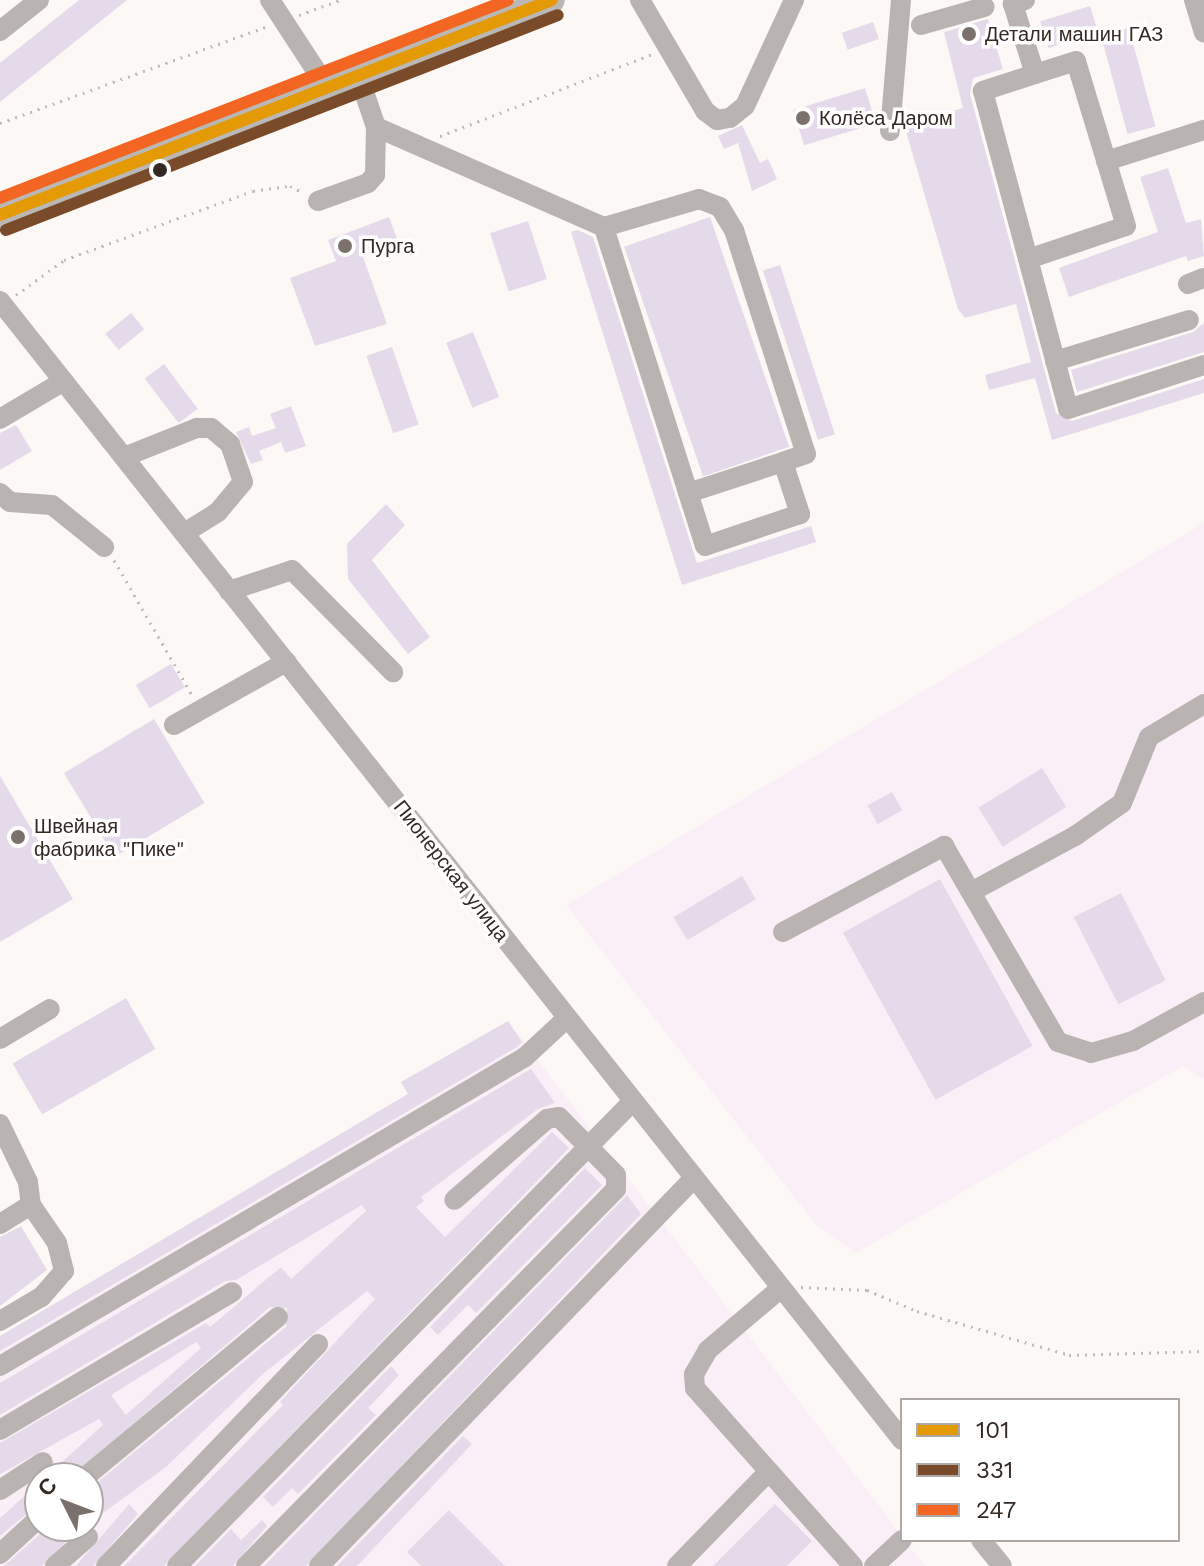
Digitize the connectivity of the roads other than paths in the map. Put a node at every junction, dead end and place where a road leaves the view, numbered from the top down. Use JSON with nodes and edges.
{"nodes":[{"id":1,"x":39,"y":0,"type":"edge"},
{"id":2,"x":270,"y":0,"type":"edge"},
{"id":3,"x":552,"y":0,"type":"edge"},
{"id":4,"x":640,"y":0,"type":"edge"},
{"id":5,"x":794,"y":0,"type":"edge"},
{"id":6,"x":1025,"y":0,"type":"edge"},
{"id":7,"x":1194,"y":0,"type":"edge"},
{"id":8,"x":901,"y":3,"type":"edge"},
{"id":9,"x":984,"y":7,"type":"dead end"},
{"id":10,"x":0,"y":31,"type":"edge"},
{"id":11,"x":1204,"y":33,"type":"edge"},
{"id":12,"x":358,"y":74,"type":"junction"},
{"id":13,"x":1035,"y":74,"type":"junction"},
{"id":14,"x":326,"y":86,"type":"junction"},
{"id":15,"x":376,"y":127,"type":"junction"},
{"id":16,"x":1204,"y":130,"type":"edge"},
{"id":17,"x":890,"y":131,"type":"dead end"},
{"id":18,"x":1106,"y":161,"type":"junction"},
{"id":19,"x":318,"y":201,"type":"road end"},
{"id":20,"x":0,"y":215,"type":"edge"},
{"id":21,"x":604,"y":227,"type":"junction"},
{"id":22,"x":1028,"y":259,"type":"junction"},
{"id":23,"x":6,"y":299,"type":"edge"},
{"id":24,"x":1189,"y":320,"type":"dead end"},
{"id":25,"x":1055,"y":361,"type":"junction"},
{"id":26,"x":1204,"y":365,"type":"edge"},
{"id":27,"x":64,"y":381,"type":"junction"},
{"id":28,"x":0,"y":419,"type":"edge"},
{"id":29,"x":124,"y":457,"type":"junction"},
{"id":30,"x":783,"y":462,"type":"junction"},
{"id":31,"x":0,"y":493,"type":"edge"},
{"id":32,"x":688,"y":493,"type":"junction"},
{"id":33,"x":184,"y":533,"type":"junction"},
{"id":34,"x":104,"y":547,"type":"road end"},
{"id":35,"x":229,"y":591,"type":"junction"},
{"id":36,"x":286,"y":662,"type":"junction"},
{"id":37,"x":393,"y":672,"type":"dead end"},
{"id":38,"x":1204,"y":704,"type":"edge"},
{"id":39,"x":174,"y":725,"type":"dead end"},
{"id":40,"x":971,"y":892,"type":"junction"},
{"id":41,"x":783,"y":932,"type":"dead end"},
{"id":42,"x":1204,"y":1002,"type":"edge"},
{"id":43,"x":50,"y":1009,"type":"dead end"},
{"id":44,"x":567,"y":1018,"type":"junction"},
{"id":45,"x":0,"y":1039,"type":"edge"},
{"id":46,"x":633,"y":1101,"type":"junction"},
{"id":47,"x":0,"y":1124,"type":"edge"},
{"id":48,"x":591,"y":1145,"type":"junction"},
{"id":49,"x":694,"y":1178,"type":"junction"},
{"id":50,"x":454,"y":1200,"type":"dead end"},
{"id":51,"x":31,"y":1205,"type":"junction"},
{"id":52,"x":0,"y":1224,"type":"edge"},
{"id":53,"x":781,"y":1288,"type":"junction"},
{"id":54,"x":232,"y":1292,"type":"dead end"},
{"id":55,"x":278,"y":1317,"type":"dead end"},
{"id":56,"x":0,"y":1321,"type":"edge"},
{"id":57,"x":318,"y":1344,"type":"dead end"},
{"id":58,"x":0,"y":1366,"type":"edge"},
{"id":59,"x":0,"y":1430,"type":"edge"},
{"id":60,"x":900,"y":1437,"type":"edge"},
{"id":61,"x":103,"y":1462,"type":"edge"},
{"id":62,"x":767,"y":1473,"type":"junction"},
{"id":63,"x":24,"y":1474,"type":"edge"},
{"id":64,"x":0,"y":1490,"type":"edge"},
{"id":65,"x":24,"y":1532,"type":"edge"},
{"id":66,"x":82,"y":1542,"type":"edge"},
{"id":67,"x":900,"y":1542,"type":"edge"},
{"id":68,"x":983,"y":1542,"type":"edge"},
{"id":69,"x":0,"y":1554,"type":"edge"},
{"id":70,"x":55,"y":1566,"type":"edge"},
{"id":71,"x":106,"y":1566,"type":"edge"},
{"id":72,"x":177,"y":1566,"type":"edge"},
{"id":73,"x":246,"y":1566,"type":"edge"},
{"id":74,"x":319,"y":1566,"type":"edge"},
{"id":75,"x":677,"y":1566,"type":"edge"},
{"id":76,"x":853,"y":1566,"type":"edge"},
{"id":77,"x":874,"y":1566,"type":"edge"},
{"id":78,"x":1002,"y":1566,"type":"edge"}],
"edges":[{"from":1,"to":10,"type":"street"},
{"from":2,"to":14,"type":"street"},
{"from":3,"to":12,"type":"main road"},
{"from":4,"to":5,"type":"street"},
{"from":6,"to":13,"type":"street"},
{"from":7,"to":11,"type":"street"},
{"from":8,"to":9,"type":"street"},
{"from":8,"to":17,"type":"street"},
{"from":12,"to":14,"type":"main road"},
{"from":12,"to":15,"type":"street"},
{"from":13,"to":18,"type":"street"},
{"from":13,"to":22,"type":"street"},
{"from":14,"to":20,"type":"main road"},
{"from":15,"to":19,"type":"street"},
{"from":15,"to":21,"type":"street"},
{"from":16,"to":18,"type":"street"},
{"from":18,"to":22,"type":"street"},
{"from":21,"to":30,"type":"street"},
{"from":21,"to":32,"type":"street"},
{"from":22,"to":25,"type":"street"},
{"from":23,"to":27,"type":"street","name":"Пионерская улица"},
{"from":24,"to":25,"type":"street"},
{"from":25,"to":26,"type":"street"},
{"from":27,"to":28,"type":"street"},
{"from":27,"to":29,"type":"street","name":"Пионерская улица"},
{"from":29,"to":33,"type":"street","name":"Пионерская улица"},
{"from":29,"to":33,"type":"street"},
{"from":30,"to":32,"type":"street"},
{"from":30,"to":32,"type":"street"},
{"from":31,"to":34,"type":"street"},
{"from":33,"to":35,"type":"street","name":"Пионерская улица"},
{"from":35,"to":36,"type":"street","name":"Пионерская улица"},
{"from":35,"to":37,"type":"street"},
{"from":36,"to":39,"type":"street"},
{"from":36,"to":44,"type":"street","name":"Пионерская улица"},
{"from":38,"to":40,"type":"street"},
{"from":40,"to":41,"type":"street"},
{"from":40,"to":42,"type":"street"},
{"from":43,"to":45,"type":"street"},
{"from":44,"to":46,"type":"street","name":"Пионерская улица"},
{"from":44,"to":58,"type":"street"},
{"from":46,"to":48,"type":"street"},
{"from":46,"to":49,"type":"street","name":"Пионерская улица"},
{"from":47,"to":51,"type":"street"},
{"from":48,"to":50,"type":"street"},
{"from":48,"to":72,"type":"street"},
{"from":48,"to":73,"type":"street"},
{"from":49,"to":53,"type":"street","name":"Пионерская улица"},
{"from":49,"to":74,"type":"street"},
{"from":51,"to":52,"type":"street"},
{"from":51,"to":56,"type":"street"},
{"from":53,"to":60,"type":"street","name":"Пионерская улица"},
{"from":53,"to":62,"type":"street"},
{"from":54,"to":59,"type":"street"},
{"from":55,"to":61,"type":"street"},
{"from":57,"to":71,"type":"street"},
{"from":62,"to":75,"type":"street"},
{"from":62,"to":76,"type":"street"},
{"from":63,"to":64,"type":"street"},
{"from":65,"to":69,"type":"street"},
{"from":66,"to":70,"type":"street"},
{"from":67,"to":77,"type":"street"},
{"from":68,"to":78,"type":"street"}]}
